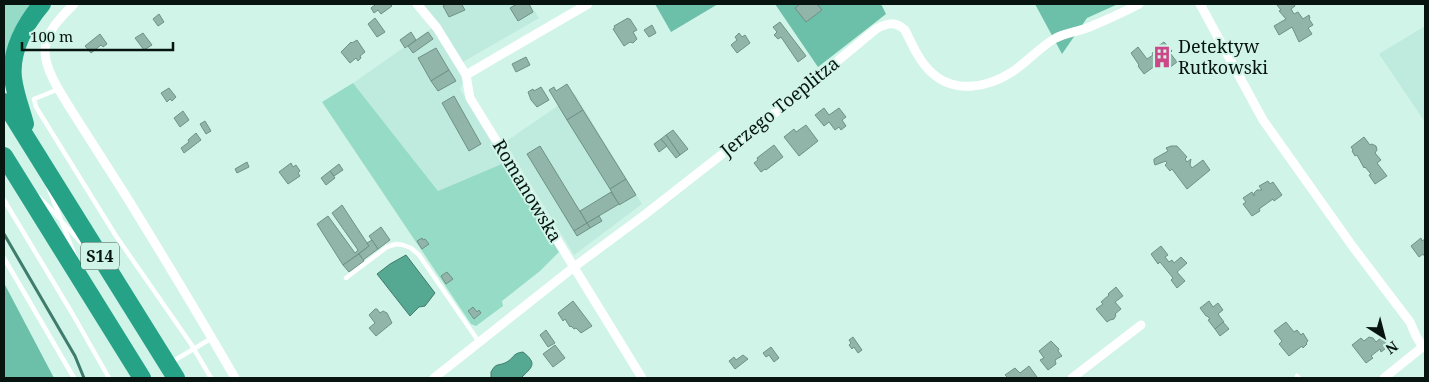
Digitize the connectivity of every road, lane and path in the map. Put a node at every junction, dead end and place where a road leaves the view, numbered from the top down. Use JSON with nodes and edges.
{"nodes":[{"id":1,"x":42,"y":4,"type":"edge"},
{"id":2,"x":74,"y":4,"type":"edge"},
{"id":3,"x":416,"y":4,"type":"edge"},
{"id":4,"x":588,"y":4,"type":"edge"},
{"id":5,"x":1139,"y":4,"type":"edge"},
{"id":6,"x":1200,"y":4,"type":"edge"},
{"id":7,"x":466,"y":75,"type":"junction"},
{"id":8,"x":59,"y":89,"type":"junction"},
{"id":9,"x":4,"y":102,"type":"edge"},
{"id":10,"x":33,"y":148,"type":"junction"},
{"id":11,"x":6,"y":160,"type":"edge"},
{"id":12,"x":44,"y":176,"type":"dead end"},
{"id":13,"x":47,"y":185,"type":"dead end"},
{"id":14,"x":29,"y":186,"type":"dead end"},
{"id":15,"x":35,"y":193,"type":"dead end"},
{"id":16,"x":4,"y":200,"type":"edge"},
{"id":17,"x":62,"y":222,"type":"junction"},
{"id":18,"x":88,"y":250,"type":"dead end"},
{"id":19,"x":4,"y":258,"type":"edge"},
{"id":20,"x":94,"y":258,"type":"dead end"},
{"id":21,"x":77,"y":259,"type":"dead end"},
{"id":22,"x":574,"y":267,"type":"junction"},
{"id":23,"x":80,"y":268,"type":"dead end"},
{"id":24,"x":346,"y":278,"type":"dead end"},
{"id":25,"x":114,"y":279,"type":"junction"},
{"id":26,"x":91,"y":296,"type":"junction"},
{"id":27,"x":1141,"y":325,"type":"dead end"},
{"id":28,"x":212,"y":338,"type":"junction"},
{"id":29,"x":479,"y":342,"type":"junction"},
{"id":30,"x":1424,"y":346,"type":"edge"},
{"id":31,"x":194,"y":349,"type":"junction"},
{"id":32,"x":172,"y":371,"type":"edge"},
{"id":33,"x":74,"y":378,"type":"edge"},
{"id":34,"x":109,"y":378,"type":"edge"},
{"id":35,"x":142,"y":378,"type":"edge"},
{"id":36,"x":211,"y":378,"type":"edge"},
{"id":37,"x":235,"y":378,"type":"edge"},
{"id":38,"x":434,"y":378,"type":"edge"},
{"id":39,"x":642,"y":378,"type":"edge"},
{"id":40,"x":1072,"y":378,"type":"edge"},
{"id":41,"x":1384,"y":378,"type":"edge"}],
"edges":[{"from":1,"to":10,"type":"highway"},
{"from":2,"to":8,"type":"street"},
{"from":3,"to":7,"type":"street","name":"Romanowska"},
{"from":4,"to":7,"type":"street"},
{"from":5,"to":22,"type":"street","name":"Jerzego Toeplitza"},
{"from":6,"to":30,"type":"street"},
{"from":7,"to":22,"type":"street","name":"Romanowska"},
{"from":8,"to":28,"type":"street"},
{"from":8,"to":31,"type":"lane"},
{"from":9,"to":10,"type":"highway","number":"S14"},
{"from":10,"to":12,"type":"lane"},
{"from":10,"to":25,"type":"highway","number":"S14"},
{"from":11,"to":14,"type":"lane"},
{"from":11,"to":26,"type":"highway","number":"S14"},
{"from":13,"to":17,"type":"lane"},
{"from":15,"to":17,"type":"lane"},
{"from":16,"to":34,"type":"lane"},
{"from":17,"to":18,"type":"lane"},
{"from":17,"to":21,"type":"lane"},
{"from":19,"to":33,"type":"lane"},
{"from":20,"to":25,"type":"lane"},
{"from":22,"to":29,"type":"street","name":"Jerzego Toeplitza"},
{"from":22,"to":39,"type":"street","name":"Romanowska"},
{"from":23,"to":26,"type":"lane"},
{"from":24,"to":29,"type":"lane"},
{"from":25,"to":32,"type":"highway","number":"S14"},
{"from":26,"to":35,"type":"highway","number":"S14"},
{"from":27,"to":40,"type":"street"},
{"from":28,"to":31,"type":"lane"},
{"from":28,"to":37,"type":"street"},
{"from":29,"to":38,"type":"street","name":"Jerzego Toeplitza"},
{"from":30,"to":41,"type":"street"},
{"from":31,"to":32,"type":"lane"},
{"from":31,"to":36,"type":"lane"}]}
